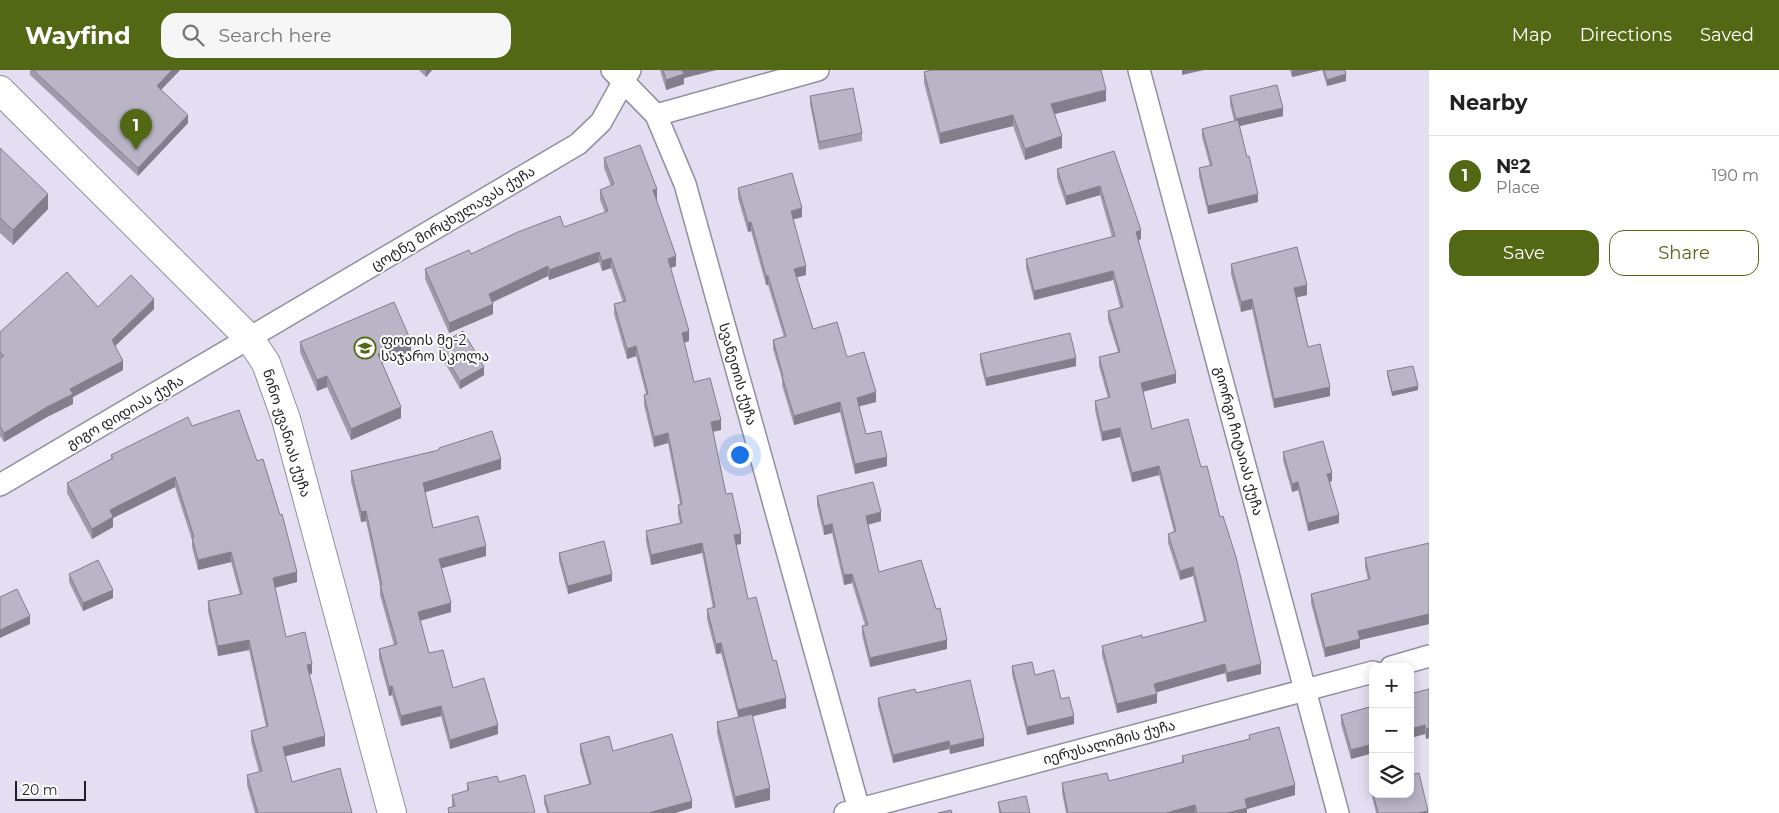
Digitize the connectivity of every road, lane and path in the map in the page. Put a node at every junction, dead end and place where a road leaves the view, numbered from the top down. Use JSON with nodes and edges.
{"nodes":[{"id":1,"x":818,"y":70,"type":"edge"},
{"id":2,"x":1139,"y":70,"type":"edge"},
{"id":3,"x":622,"y":74,"type":"edge"},
{"id":4,"x":0,"y":90,"type":"edge"},
{"id":5,"x":656,"y":115,"type":"junction"},
{"id":6,"x":250,"y":338,"type":"junction"},
{"id":7,"x":0,"y":485,"type":"edge"},
{"id":8,"x":1429,"y":656,"type":"edge"},
{"id":9,"x":1405,"y":663,"type":"edge"},
{"id":10,"x":1369,"y":673,"type":"edge"},
{"id":11,"x":1306,"y":689,"type":"junction"},
{"id":12,"x":855,"y":812,"type":"edge"},
{"id":13,"x":392,"y":813,"type":"edge"},
{"id":14,"x":1338,"y":813,"type":"edge"}],
"edges":[{"from":1,"to":5,"type":"street"},
{"from":2,"to":11,"type":"street","name":"გიორგი ჩიტაიას ქუჩა"},
{"from":3,"to":5,"type":"street","name":"სვანეთის ქუჩა"},
{"from":3,"to":6,"type":"street","name":"ცოტნე მირცხულავას ქუჩა"},
{"from":4,"to":6,"type":"street","name":"ნინო ჟვანიას ქუჩა"},
{"from":5,"to":12,"type":"street","name":"სვანეთის ქუჩა"},
{"from":6,"to":7,"type":"street","name":"გიგო დიდიას ქუჩა"},
{"from":6,"to":13,"type":"street","name":"ნინო ჟვანიას ქუჩა"},
{"from":8,"to":9,"type":"street"},
{"from":10,"to":11,"type":"street","name":"იერუსალიმის ქუჩა"},
{"from":11,"to":12,"type":"street","name":"იერუსალიმის ქუჩა"},
{"from":11,"to":14,"type":"street","name":"გიორგი ჩიტაიას ქუჩა"}]}
